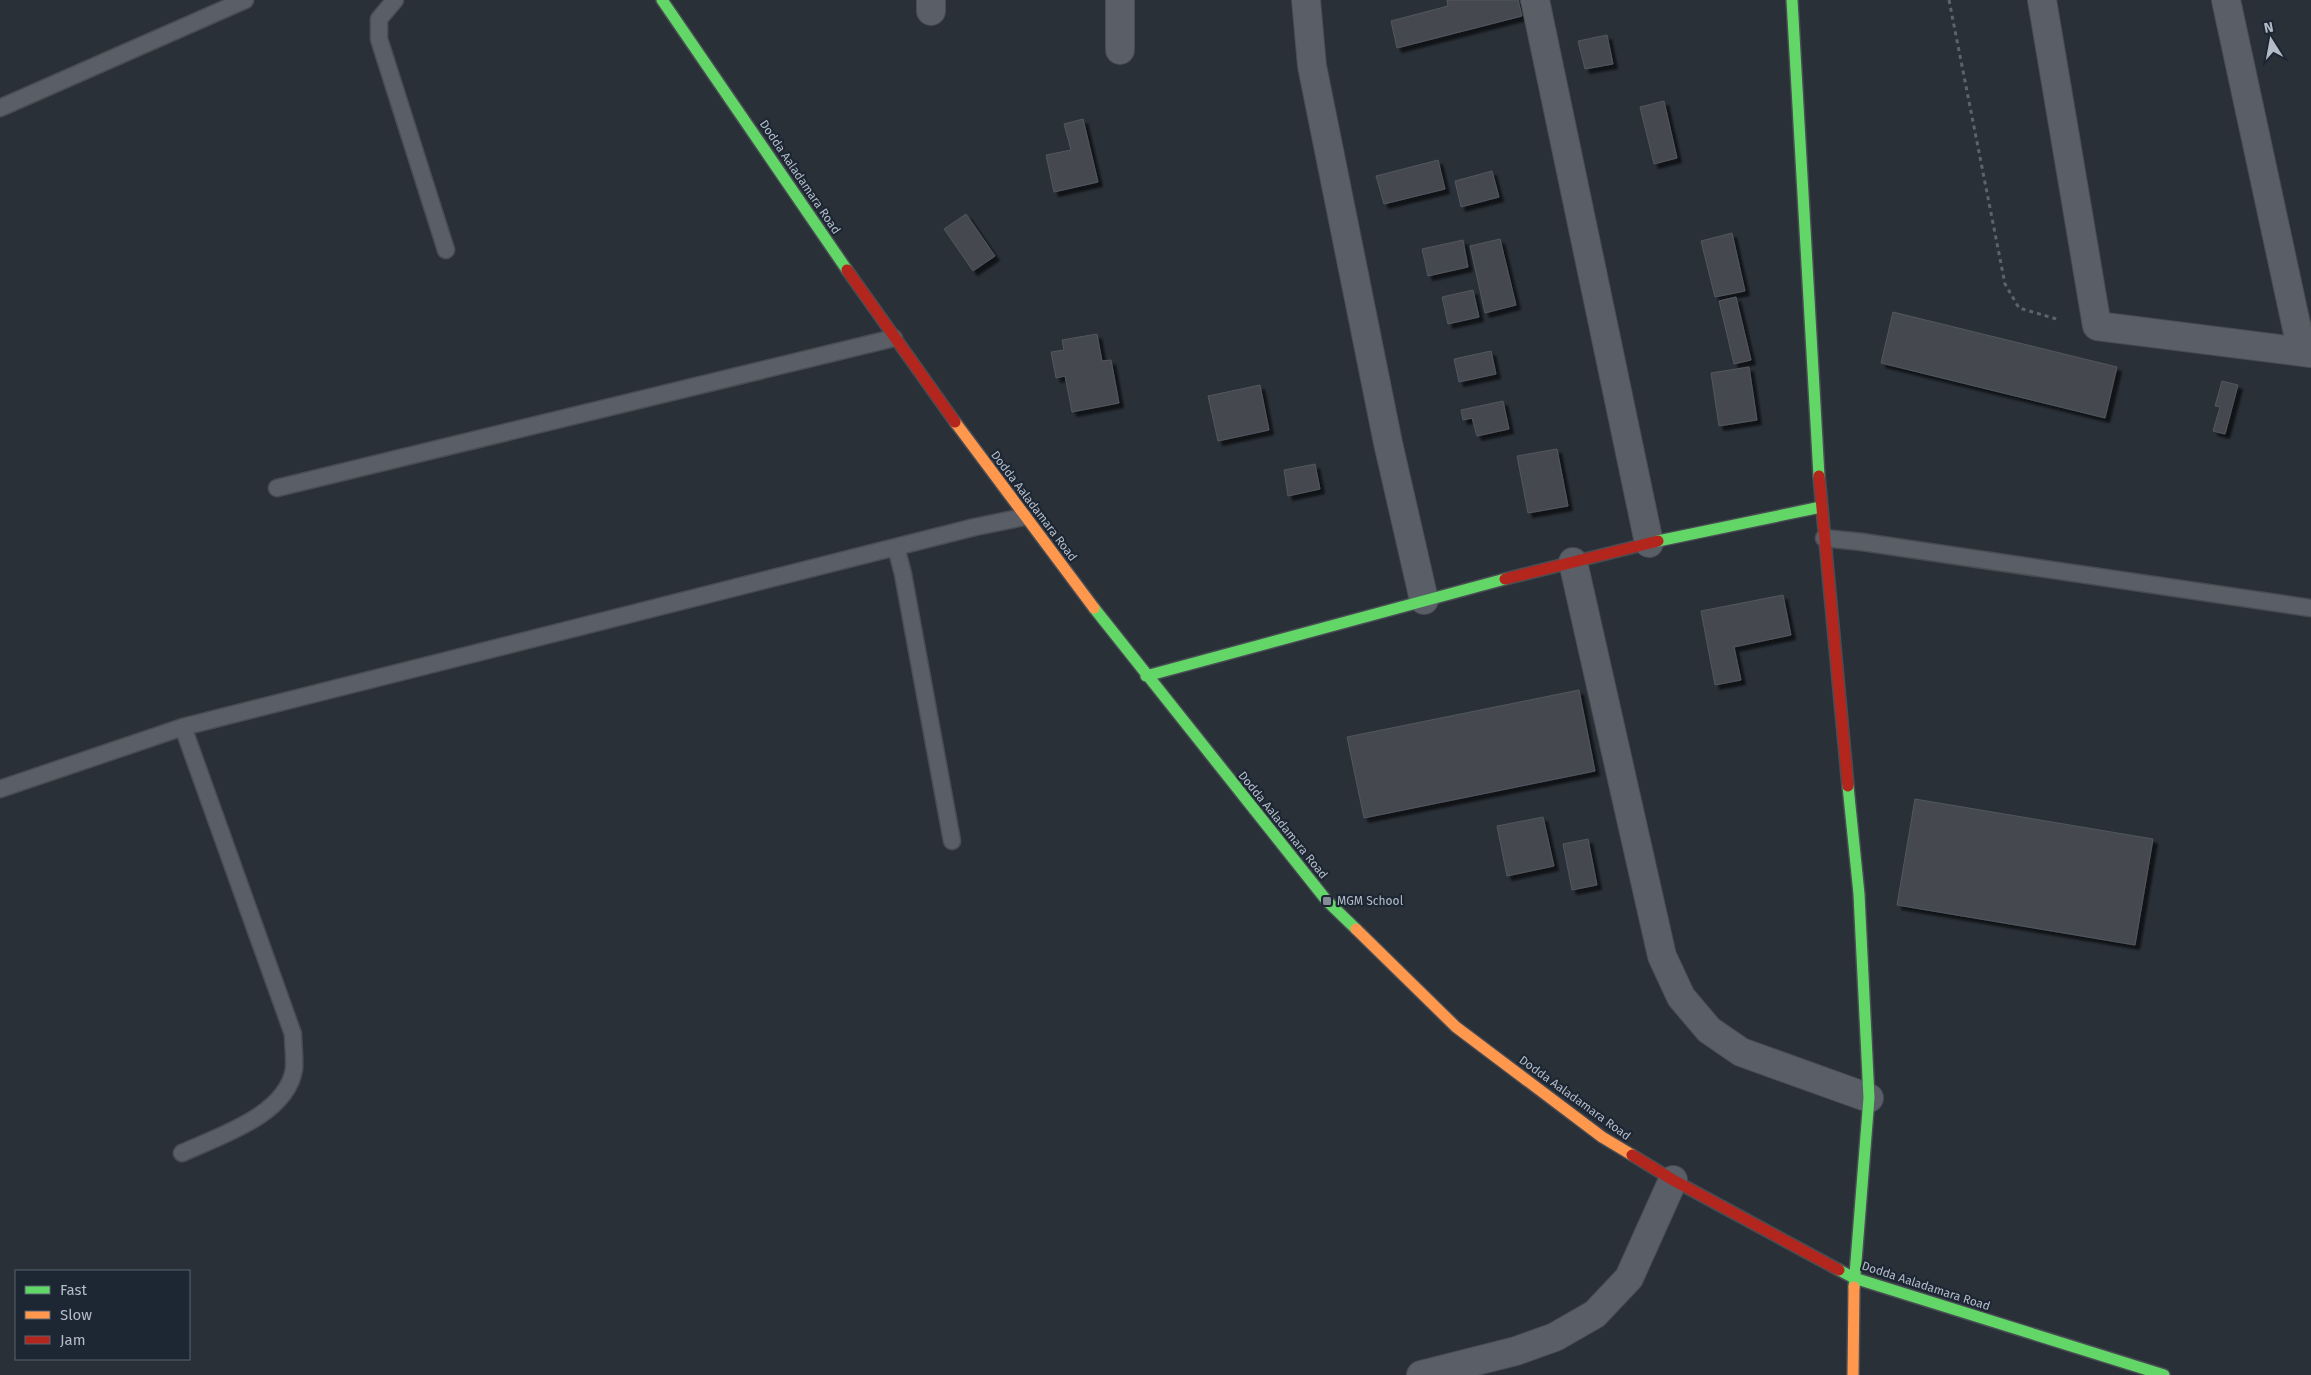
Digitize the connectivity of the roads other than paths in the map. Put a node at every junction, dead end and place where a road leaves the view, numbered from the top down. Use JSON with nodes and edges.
{"nodes":[{"id":1,"x":245,"y":0,"type":"edge"},
{"id":2,"x":395,"y":0,"type":"edge"},
{"id":3,"x":662,"y":0,"type":"edge"},
{"id":4,"x":1120,"y":0,"type":"edge"},
{"id":5,"x":1306,"y":0,"type":"edge"},
{"id":6,"x":1535,"y":0,"type":"edge"},
{"id":7,"x":1792,"y":0,"type":"edge"},
{"id":8,"x":2042,"y":0,"type":"edge"},
{"id":9,"x":2226,"y":0,"type":"edge"},
{"id":10,"x":1120,"y":50,"type":"dead end"},
{"id":11,"x":0,"y":108,"type":"edge"},
{"id":12,"x":446,"y":250,"type":"dead end"},
{"id":13,"x":894,"y":338,"type":"junction"},
{"id":14,"x":2306,"y":353,"type":"edge"},
{"id":15,"x":277,"y":488,"type":"dead end"},
{"id":16,"x":1821,"y":507,"type":"junction"},
{"id":17,"x":1024,"y":517,"type":"junction"},
{"id":18,"x":1824,"y":538,"type":"junction"},
{"id":19,"x":1649,"y":543,"type":"junction"},
{"id":20,"x":896,"y":547,"type":"junction"},
{"id":21,"x":1573,"y":562,"type":"junction"},
{"id":22,"x":1424,"y":600,"type":"junction"},
{"id":23,"x":2311,"y":608,"type":"edge"},
{"id":24,"x":1146,"y":676,"type":"junction"},
{"id":25,"x":183,"y":728,"type":"junction"},
{"id":26,"x":0,"y":789,"type":"edge"},
{"id":27,"x":952,"y":841,"type":"dead end"},
{"id":28,"x":1868,"y":1098,"type":"junction"},
{"id":29,"x":182,"y":1153,"type":"dead end"},
{"id":30,"x":1673,"y":1180,"type":"junction"},
{"id":31,"x":1854,"y":1278,"type":"junction"},
{"id":32,"x":1422,"y":1375,"type":"edge"},
{"id":33,"x":1854,"y":1375,"type":"edge"},
{"id":34,"x":2164,"y":1375,"type":"edge"}],
"edges":[{"from":1,"to":11,"type":"lane"},
{"from":2,"to":12,"type":"lane"},
{"from":3,"to":13,"type":"main road","name":"Dodda Aaladamara Road"},
{"from":4,"to":10,"type":"street"},
{"from":5,"to":22,"type":"street"},
{"from":6,"to":19,"type":"street"},
{"from":7,"to":16,"type":"main road"},
{"from":8,"to":14,"type":"street"},
{"from":9,"to":14,"type":"street"},
{"from":13,"to":15,"type":"lane"},
{"from":13,"to":17,"type":"main road","name":"Dodda Aaladamara Road"},
{"from":16,"to":18,"type":"main road"},
{"from":16,"to":19,"type":"main road"},
{"from":17,"to":20,"type":"lane"},
{"from":17,"to":24,"type":"main road","name":"Dodda Aaladamara Road"},
{"from":18,"to":23,"type":"lane"},
{"from":18,"to":28,"type":"main road"},
{"from":19,"to":21,"type":"main road"},
{"from":20,"to":25,"type":"lane"},
{"from":20,"to":27,"type":"lane"},
{"from":21,"to":22,"type":"main road"},
{"from":21,"to":28,"type":"street"},
{"from":22,"to":24,"type":"main road"},
{"from":24,"to":30,"type":"main road","name":"Dodda Aaladamara Road"},
{"from":25,"to":26,"type":"lane"},
{"from":25,"to":29,"type":"lane"},
{"from":28,"to":31,"type":"main road"},
{"from":30,"to":31,"type":"main road","name":"Dodda Aaladamara Road"},
{"from":30,"to":32,"type":"street"},
{"from":31,"to":33,"type":"main road"},
{"from":31,"to":34,"type":"main road","name":"Dodda Aaladamara Road"}]}
